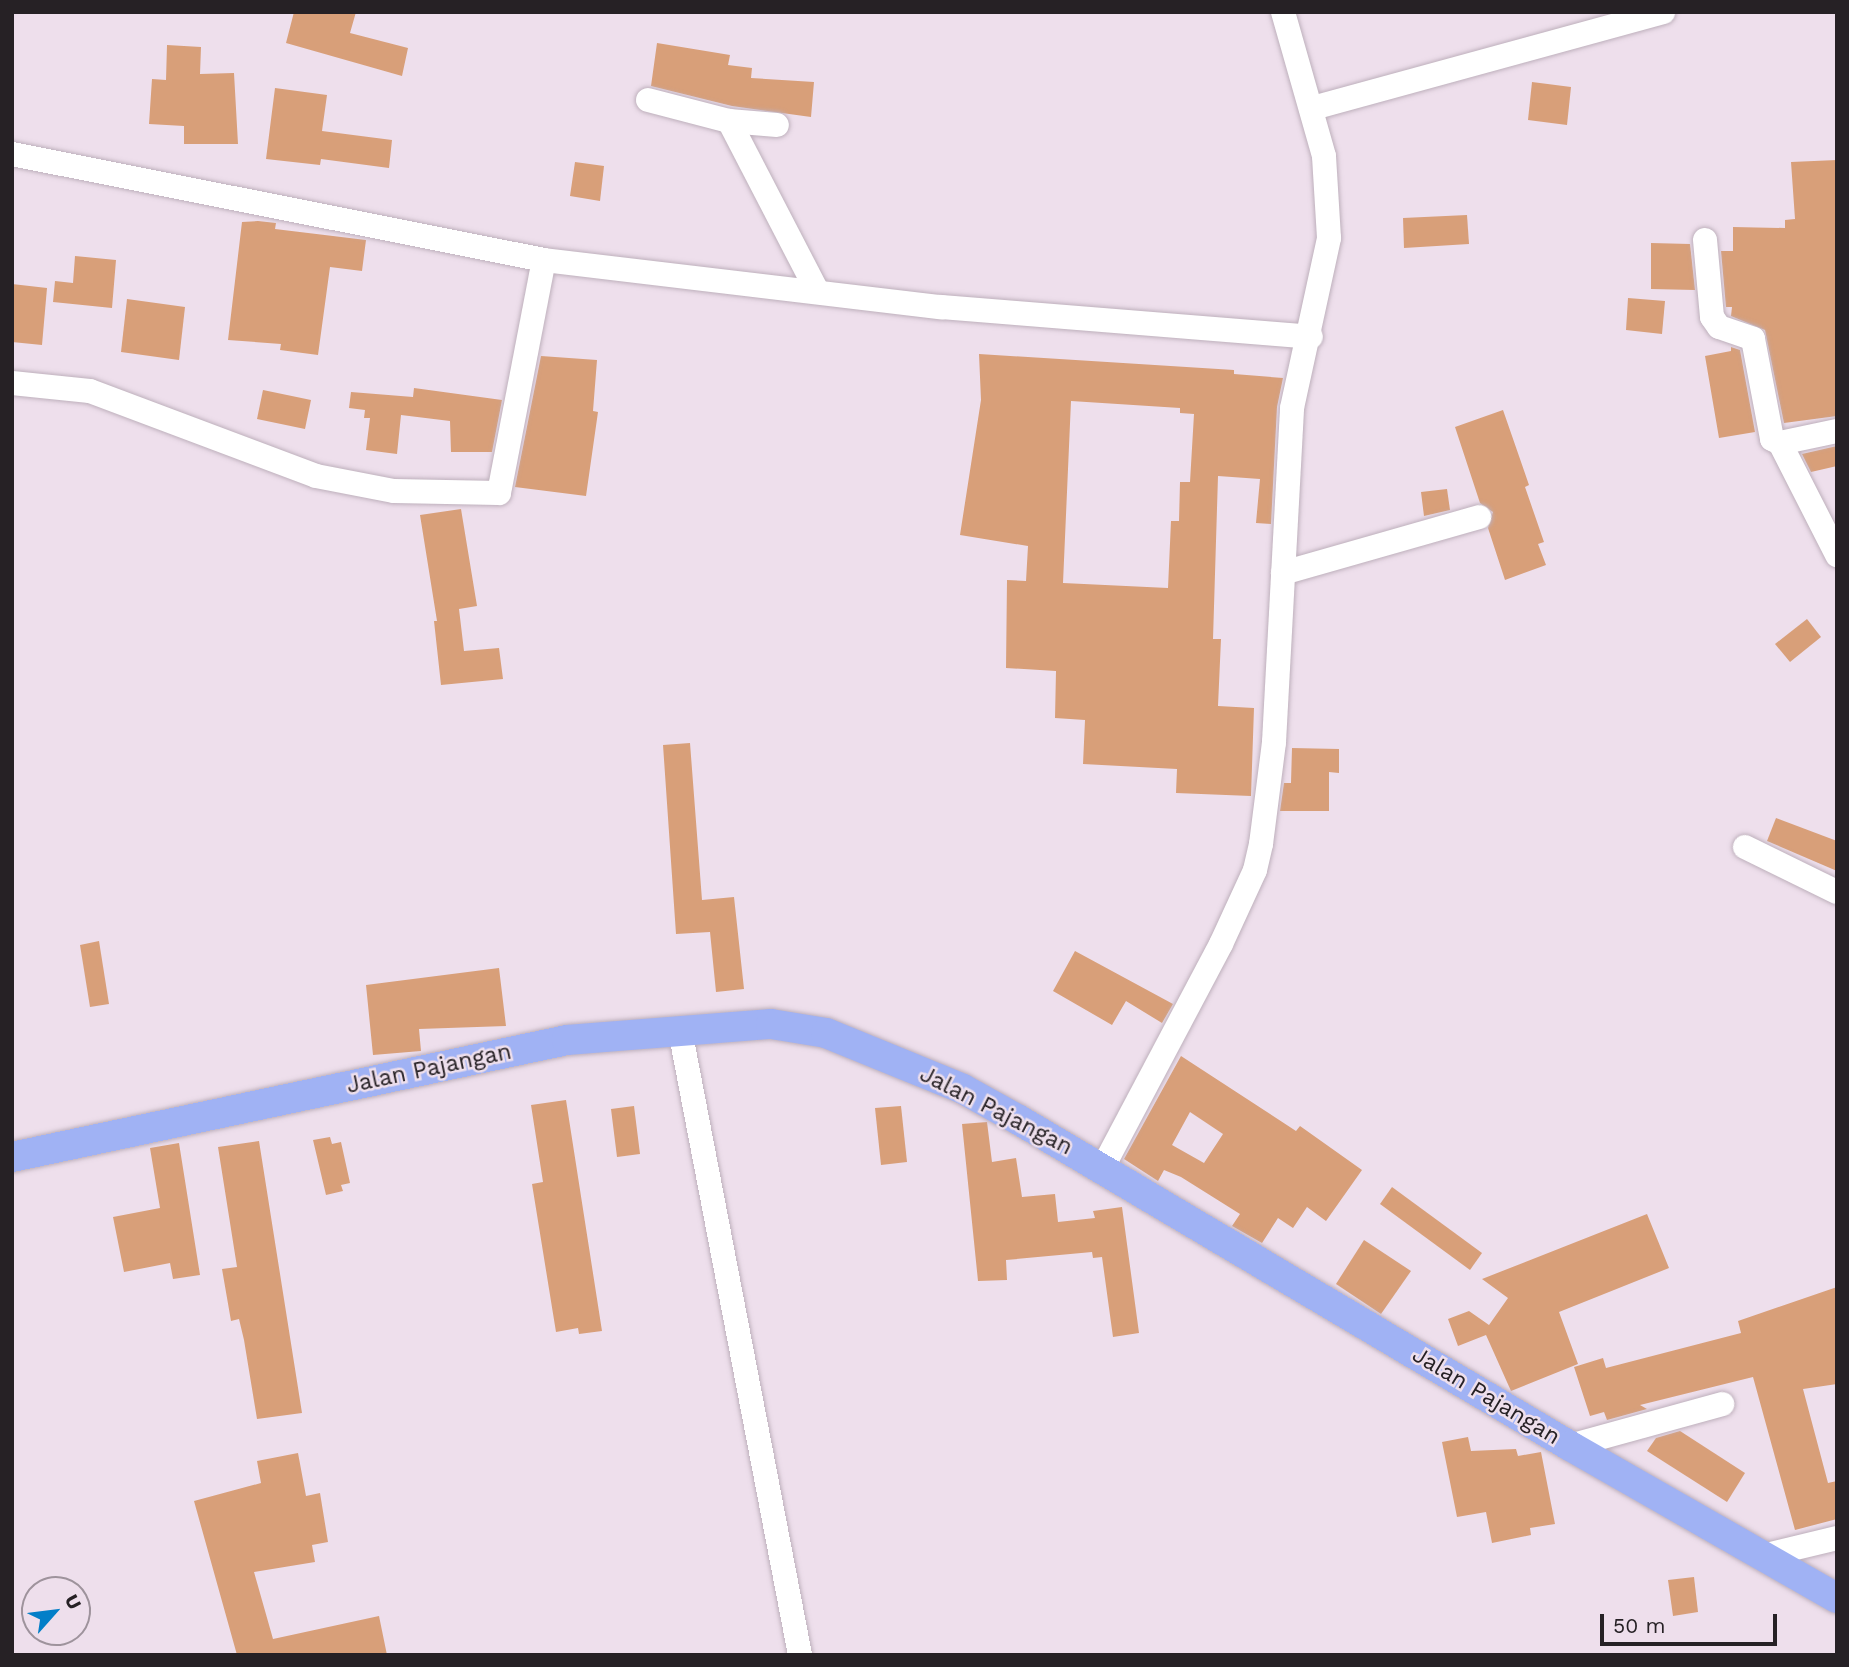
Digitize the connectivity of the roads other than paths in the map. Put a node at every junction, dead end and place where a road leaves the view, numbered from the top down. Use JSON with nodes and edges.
{"nodes":[{"id":1,"x":1283,"y":12,"type":"edge"},
{"id":2,"x":1663,"y":12,"type":"edge"},
{"id":3,"x":648,"y":100,"type":"dead end"},
{"id":4,"x":1312,"y":108,"type":"junction"},
{"id":5,"x":729,"y":121,"type":"junction"},
{"id":6,"x":777,"y":125,"type":"dead end"},
{"id":7,"x":12,"y":154,"type":"edge"},
{"id":8,"x":1705,"y":240,"type":"dead end"},
{"id":9,"x":544,"y":260,"type":"junction"},
{"id":10,"x":816,"y":289,"type":"junction"},
{"id":11,"x":1311,"y":337,"type":"junction"},
{"id":12,"x":12,"y":383,"type":"edge"},
{"id":13,"x":1837,"y":431,"type":"edge"},
{"id":14,"x":1780,"y":443,"type":"junction"},
{"id":15,"x":1479,"y":517,"type":"dead end"},
{"id":16,"x":1837,"y":555,"type":"edge"},
{"id":17,"x":1283,"y":573,"type":"junction"},
{"id":18,"x":1745,"y":847,"type":"dead end"},
{"id":19,"x":1837,"y":892,"type":"edge"},
{"id":20,"x":680,"y":1030,"type":"junction"},
{"id":21,"x":12,"y":1157,"type":"edge"},
{"id":22,"x":1104,"y":1167,"type":"junction"},
{"id":23,"x":1722,"y":1404,"type":"dead end"},
{"id":24,"x":1570,"y":1446,"type":"junction"},
{"id":25,"x":1837,"y":1538,"type":"edge"},
{"id":26,"x":1762,"y":1556,"type":"junction"},
{"id":27,"x":1837,"y":1598,"type":"edge"},
{"id":28,"x":800,"y":1655,"type":"edge"}],
"edges":[{"from":1,"to":4,"type":"street"},
{"from":2,"to":4,"type":"street"},
{"from":3,"to":5,"type":"street"},
{"from":4,"to":11,"type":"street"},
{"from":5,"to":6,"type":"street"},
{"from":5,"to":10,"type":"street"},
{"from":7,"to":9,"type":"street"},
{"from":8,"to":14,"type":"street"},
{"from":9,"to":10,"type":"street"},
{"from":9,"to":12,"type":"street"},
{"from":10,"to":11,"type":"street"},
{"from":11,"to":17,"type":"street"},
{"from":13,"to":14,"type":"street"},
{"from":14,"to":16,"type":"street"},
{"from":15,"to":17,"type":"street"},
{"from":17,"to":22,"type":"street"},
{"from":18,"to":19,"type":"street"},
{"from":20,"to":21,"type":"main road","name":"Jalan Pajangan"},
{"from":20,"to":22,"type":"main road","name":"Jalan Pajangan"},
{"from":20,"to":28,"type":"street"},
{"from":22,"to":24,"type":"main road","name":"Jalan Pajangan"},
{"from":23,"to":24,"type":"street"},
{"from":24,"to":26,"type":"main road","name":"Jalan Pajangan"},
{"from":25,"to":26,"type":"street"},
{"from":26,"to":27,"type":"main road","name":"Jalan Pajangan"}]}
